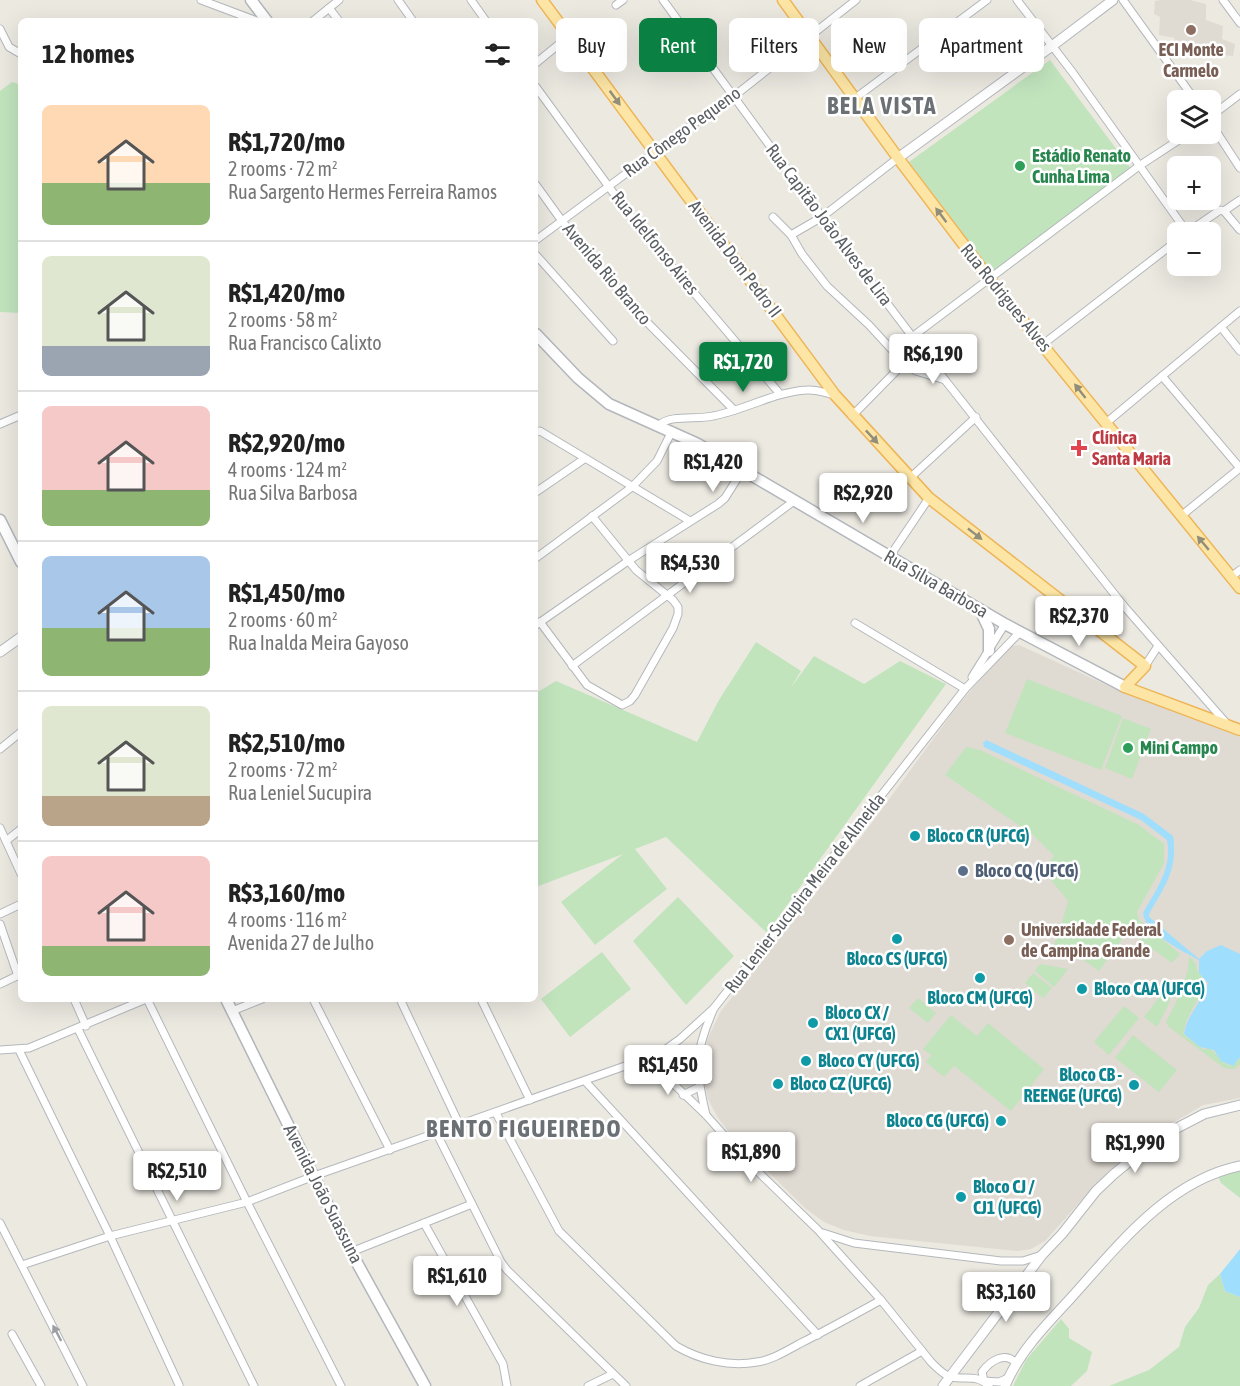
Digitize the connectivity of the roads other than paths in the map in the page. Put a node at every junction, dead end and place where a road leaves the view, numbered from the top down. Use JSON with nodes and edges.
{"nodes":[{"id":1,"x":201,"y":0,"type":"edge"},
{"id":2,"x":251,"y":0,"type":"edge"},
{"id":3,"x":339,"y":0,"type":"edge"},
{"id":4,"x":398,"y":0,"type":"edge"},
{"id":5,"x":471,"y":0,"type":"edge"},
{"id":6,"x":542,"y":0,"type":"edge"},
{"id":7,"x":663,"y":0,"type":"edge"},
{"id":8,"x":783,"y":0,"type":"edge"},
{"id":9,"x":856,"y":0,"type":"edge"},
{"id":10,"x":987,"y":0,"type":"edge"},
{"id":11,"x":1017,"y":0,"type":"edge"},
{"id":12,"x":1113,"y":0,"type":"edge"},
{"id":13,"x":1123,"y":0,"type":"edge"},
{"id":14,"x":1223,"y":0,"type":"edge"},
{"id":15,"x":329,"y":8,"type":"junction"},
{"id":16,"x":249,"y":18,"type":"edge"},
{"id":17,"x":265,"y":18,"type":"edge"},
{"id":18,"x":317,"y":18,"type":"edge"},
{"id":19,"x":337,"y":18,"type":"edge"},
{"id":20,"x":410,"y":18,"type":"edge"},
{"id":21,"x":484,"y":18,"type":"edge"},
{"id":22,"x":797,"y":18,"type":"edge"},
{"id":23,"x":556,"y":19,"type":"edge"},
{"id":24,"x":1240,"y":23,"type":"edge"},
{"id":25,"x":0,"y":28,"type":"edge"},
{"id":26,"x":819,"y":30,"type":"edge"},
{"id":27,"x":1052,"y":46,"type":"junction"},
{"id":28,"x":9,"y":47,"type":"junction"},
{"id":29,"x":556,"y":47,"type":"edge"},
{"id":30,"x":819,"y":49,"type":"edge"},
{"id":31,"x":0,"y":52,"type":"edge"},
{"id":32,"x":18,"y":52,"type":"edge"},
{"id":33,"x":538,"y":61,"type":"edge"},
{"id":34,"x":596,"y":72,"type":"edge"},
{"id":35,"x":766,"y":72,"type":"edge"},
{"id":36,"x":538,"y":90,"type":"edge"},
{"id":37,"x":1188,"y":90,"type":"edge"},
{"id":38,"x":1240,"y":94,"type":"edge"},
{"id":39,"x":733,"y":97,"type":"junction"},
{"id":40,"x":854,"y":99,"type":"junction"},
{"id":41,"x":1221,"y":109,"type":"edge"},
{"id":42,"x":1221,"y":139,"type":"edge"},
{"id":43,"x":1173,"y":144,"type":"edge"},
{"id":44,"x":655,"y":152,"type":"junction"},
{"id":45,"x":898,"y":158,"type":"junction"},
{"id":46,"x":1139,"y":166,"type":"junction"},
{"id":47,"x":1240,"y":168,"type":"edge"},
{"id":48,"x":609,"y":185,"type":"junction"},
{"id":49,"x":538,"y":188,"type":"edge"},
{"id":50,"x":1240,"y":200,"type":"edge"},
{"id":51,"x":1224,"y":211,"type":"junction"},
{"id":52,"x":773,"y":217,"type":"dead end"},
{"id":53,"x":822,"y":217,"type":"junction"},
{"id":54,"x":562,"y":221,"type":"junction"},
{"id":55,"x":1180,"y":222,"type":"edge"},
{"id":56,"x":1202,"y":222,"type":"edge"},
{"id":57,"x":1240,"y":230,"type":"edge"},
{"id":58,"x":790,"y":235,"type":"junction"},
{"id":59,"x":538,"y":239,"type":"edge"},
{"id":60,"x":1167,"y":248,"type":"edge"},
{"id":61,"x":538,"y":257,"type":"edge"},
{"id":62,"x":989,"y":278,"type":"junction"},
{"id":63,"x":1240,"y":311,"type":"edge"},
{"id":64,"x":1221,"y":327,"type":"junction"},
{"id":65,"x":912,"y":337,"type":"junction"},
{"id":66,"x":538,"y":338,"type":"edge"},
{"id":67,"x":613,"y":342,"type":"dead end"},
{"id":68,"x":1042,"y":345,"type":"junction"},
{"id":69,"x":1240,"y":351,"type":"edge"},
{"id":70,"x":904,"y":363,"type":"junction"},
{"id":71,"x":1162,"y":376,"type":"junction"},
{"id":72,"x":945,"y":380,"type":"junction"},
{"id":73,"x":780,"y":394,"type":"junction"},
{"id":74,"x":835,"y":395,"type":"junction"},
{"id":75,"x":734,"y":410,"type":"junction"},
{"id":76,"x":18,"y":416,"type":"edge"},
{"id":77,"x":852,"y":416,"type":"junction"},
{"id":78,"x":976,"y":417,"type":"junction"},
{"id":79,"x":1106,"y":423,"type":"junction"},
{"id":80,"x":0,"y":424,"type":"edge"},
{"id":81,"x":659,"y":425,"type":"junction"},
{"id":82,"x":672,"y":431,"type":"junction"},
{"id":83,"x":538,"y":432,"type":"edge"},
{"id":84,"x":584,"y":459,"type":"junction"},
{"id":85,"x":1240,"y":468,"type":"edge"},
{"id":86,"x":742,"y":471,"type":"junction"},
{"id":87,"x":910,"y":478,"type":"junction"},
{"id":88,"x":632,"y":487,"type":"junction"},
{"id":89,"x":538,"y":491,"type":"edge"},
{"id":90,"x":929,"y":498,"type":"junction"},
{"id":91,"x":794,"y":501,"type":"junction"},
{"id":92,"x":592,"y":516,"type":"junction"},
{"id":93,"x":1180,"y":516,"type":"junction"},
{"id":94,"x":0,"y":520,"type":"edge"},
{"id":95,"x":690,"y":521,"type":"junction"},
{"id":96,"x":18,"y":556,"type":"edge"},
{"id":97,"x":538,"y":556,"type":"edge"},
{"id":98,"x":890,"y":556,"type":"junction"},
{"id":99,"x":628,"y":561,"type":"junction"},
{"id":100,"x":1236,"y":574,"type":"edge"},
{"id":101,"x":1240,"y":588,"type":"edge"},
{"id":102,"x":667,"y":596,"type":"junction"},
{"id":103,"x":1123,"y":605,"type":"junction"},
{"id":104,"x":980,"y":609,"type":"junction"},
{"id":105,"x":855,"y":622,"type":"dead end"},
{"id":106,"x":538,"y":623,"type":"edge"},
{"id":107,"x":1005,"y":624,"type":"junction"},
{"id":108,"x":1097,"y":630,"type":"junction"},
{"id":109,"x":1020,"y":632,"type":"junction"},
{"id":110,"x":18,"y":639,"type":"edge"},
{"id":111,"x":1158,"y":646,"type":"junction"},
{"id":112,"x":989,"y":651,"type":"junction"},
{"id":113,"x":0,"y":652,"type":"edge"},
{"id":114,"x":572,"y":666,"type":"junction"},
{"id":115,"x":1145,"y":666,"type":"junction"},
{"id":116,"x":1125,"y":687,"type":"junction"},
{"id":117,"x":965,"y":689,"type":"junction"},
{"id":118,"x":1228,"y":726,"type":"junction"},
{"id":119,"x":1240,"y":730,"type":"edge"},
{"id":120,"x":18,"y":734,"type":"edge"},
{"id":121,"x":0,"y":738,"type":"edge"},
{"id":122,"x":2,"y":747,"type":"edge"},
{"id":123,"x":0,"y":828,"type":"edge"},
{"id":124,"x":18,"y":831,"type":"edge"},
{"id":125,"x":6,"y":841,"type":"junction"},
{"id":126,"x":18,"y":867,"type":"edge"},
{"id":127,"x":18,"y":905,"type":"edge"},
{"id":128,"x":0,"y":914,"type":"edge"},
{"id":129,"x":0,"y":924,"type":"edge"},
{"id":130,"x":18,"y":972,"type":"edge"},
{"id":131,"x":18,"y":975,"type":"edge"},
{"id":132,"x":0,"y":984,"type":"edge"},
{"id":133,"x":75,"y":1002,"type":"edge"},
{"id":134,"x":139,"y":1002,"type":"edge"},
{"id":135,"x":147,"y":1002,"type":"edge"},
{"id":136,"x":228,"y":1002,"type":"edge"},
{"id":137,"x":254,"y":1002,"type":"edge"},
{"id":138,"x":315,"y":1002,"type":"edge"},
{"id":139,"x":401,"y":1002,"type":"edge"},
{"id":140,"x":482,"y":1002,"type":"edge"},
{"id":141,"x":714,"y":1008,"type":"junction"},
{"id":142,"x":232,"y":1011,"type":"junction"},
{"id":143,"x":692,"y":1026,"type":"junction"},
{"id":144,"x":82,"y":1027,"type":"junction"},
{"id":145,"x":702,"y":1034,"type":"junction"},
{"id":146,"x":0,"y":1050,"type":"edge"},
{"id":147,"x":19,"y":1050,"type":"junction"},
{"id":148,"x":659,"y":1053,"type":"junction"},
{"id":149,"x":640,"y":1060,"type":"junction"},
{"id":150,"x":657,"y":1068,"type":"junction"},
{"id":151,"x":585,"y":1081,"type":"junction"},
{"id":152,"x":699,"y":1087,"type":"junction"},
{"id":153,"x":683,"y":1095,"type":"junction"},
{"id":154,"x":531,"y":1100,"type":"junction"},
{"id":155,"x":1240,"y":1105,"type":"edge"},
{"id":156,"x":496,"y":1113,"type":"junction"},
{"id":157,"x":706,"y":1115,"type":"junction"},
{"id":158,"x":460,"y":1125,"type":"junction"},
{"id":159,"x":437,"y":1134,"type":"junction"},
{"id":160,"x":390,"y":1150,"type":"junction"},
{"id":161,"x":1240,"y":1166,"type":"edge"},
{"id":162,"x":314,"y":1176,"type":"junction"},
{"id":163,"x":247,"y":1202,"type":"junction"},
{"id":164,"x":472,"y":1204,"type":"junction"},
{"id":165,"x":172,"y":1221,"type":"junction"},
{"id":166,"x":0,"y":1223,"type":"edge"},
{"id":167,"x":424,"y":1223,"type":"junction"},
{"id":168,"x":818,"y":1230,"type":"junction"},
{"id":169,"x":110,"y":1236,"type":"junction"},
{"id":170,"x":351,"y":1251,"type":"junction"},
{"id":171,"x":1042,"y":1255,"type":"junction"},
{"id":172,"x":22,"y":1265,"type":"junction"},
{"id":173,"x":881,"y":1300,"type":"junction"},
{"id":174,"x":12,"y":1334,"type":"dead end"},
{"id":175,"x":818,"y":1335,"type":"junction"},
{"id":176,"x":922,"y":1352,"type":"junction"},
{"id":177,"x":1016,"y":1363,"type":"junction"},
{"id":178,"x":613,"y":1374,"type":"junction"},
{"id":179,"x":950,"y":1377,"type":"junction"},
{"id":180,"x":1007,"y":1382,"type":"edge"},
{"id":181,"x":987,"y":1384,"type":"edge"},
{"id":182,"x":179,"y":1385,"type":"edge"},
{"id":183,"x":41,"y":1386,"type":"edge"},
{"id":184,"x":83,"y":1386,"type":"edge"},
{"id":185,"x":254,"y":1386,"type":"edge"},
{"id":186,"x":342,"y":1386,"type":"edge"},
{"id":187,"x":425,"y":1386,"type":"edge"},
{"id":188,"x":507,"y":1386,"type":"edge"},
{"id":189,"x":588,"y":1386,"type":"edge"},
{"id":190,"x":626,"y":1386,"type":"edge"},
{"id":191,"x":860,"y":1386,"type":"edge"},
{"id":192,"x":943,"y":1386,"type":"edge"}],
"edges":[{"from":1,"to":16,"type":"street"},
{"from":2,"to":17,"type":"main road"},
{"from":3,"to":15,"type":"street"},
{"from":4,"to":20,"type":"street"},
{"from":5,"to":21,"type":"street"},
{"from":6,"to":23,"type":"main road","name":"Avenida Dom Pedro II"},
{"from":7,"to":39,"type":"street","name":"Rua Capitão João Alves de Lira"},
{"from":8,"to":22,"type":"main road","name":"Rua Rodrigues Alves"},
{"from":9,"to":26,"type":"street","name":"Rua Cônego Pequeno"},
{"from":10,"to":40,"type":"street"},
{"from":11,"to":27,"type":"street"},
{"from":12,"to":27,"type":"street"},
{"from":13,"to":37,"type":"street"},
{"from":14,"to":24,"type":"street"},
{"from":15,"to":18,"type":"street"},
{"from":15,"to":19,"type":"street"},
{"from":25,"to":28,"type":"street"},
{"from":27,"to":45,"type":"street"},
{"from":27,"to":46,"type":"street"},
{"from":28,"to":31,"type":"street"},
{"from":28,"to":32,"type":"street"},
{"from":29,"to":33,"type":"street"},
{"from":30,"to":40,"type":"main road","name":"Rua Rodrigues Alves"},
{"from":34,"to":44,"type":"main road","name":"Avenida Dom Pedro II","one_way":true},
{"from":35,"to":39,"type":"street","name":"Rua Cônego Pequeno"},
{"from":36,"to":48,"type":"street","name":"Rua Idelfonso Aires"},
{"from":38,"to":41,"type":"street"},
{"from":39,"to":44,"type":"street","name":"Rua Cônego Pequeno"},
{"from":39,"to":53,"type":"street","name":"Rua Capitão João Alves de Lira"},
{"from":40,"to":45,"type":"main road","name":"Rua Rodrigues Alves"},
{"from":42,"to":47,"type":"street"},
{"from":43,"to":46,"type":"street"},
{"from":44,"to":48,"type":"street","name":"Rua Cônego Pequeno"},
{"from":44,"to":74,"type":"main road","name":"Avenida Dom Pedro II"},
{"from":45,"to":53,"type":"street"},
{"from":62,"to":45,"type":"main road","name":"Rua Rodrigues Alves","one_way":true},
{"from":46,"to":55,"type":"street"},
{"from":46,"to":62,"type":"street"},
{"from":48,"to":54,"type":"street","name":"Rua Cônego Pequeno"},
{"from":48,"to":73,"type":"street","name":"Rua Idelfonso Aires"},
{"from":49,"to":54,"type":"street","name":"Avenida Rio Branco"},
{"from":50,"to":51,"type":"street"},
{"from":51,"to":56,"type":"street"},
{"from":51,"to":57,"type":"street"},
{"from":52,"to":58,"type":"street"},
{"from":53,"to":58,"type":"street"},
{"from":53,"to":65,"type":"street","name":"Rua Capitão João Alves de Lira"},
{"from":54,"to":59,"type":"street","name":"Rua Cônego Pequeno"},
{"from":54,"to":75,"type":"street","name":"Avenida Rio Branco"},
{"from":58,"to":70,"type":"street"},
{"from":60,"to":68,"type":"street"},
{"from":61,"to":67,"type":"street"},
{"from":62,"to":65,"type":"street"},
{"from":62,"to":68,"type":"main road","name":"Rua Rodrigues Alves"},
{"from":63,"to":64,"type":"street"},
{"from":64,"to":69,"type":"street"},
{"from":64,"to":71,"type":"street"},
{"from":65,"to":72,"type":"street","name":"Rua Capitão João Alves de Lira"},
{"from":66,"to":81,"type":"main road","name":"Rua Silva Barbosa"},
{"from":79,"to":68,"type":"main road","name":"Rua Rodrigues Alves","one_way":true},
{"from":70,"to":72,"type":"street"},
{"from":70,"to":77,"type":"street"},
{"from":71,"to":79,"type":"street"},
{"from":71,"to":85,"type":"street"},
{"from":72,"to":78,"type":"street","name":"Rua Capitão João Alves de Lira"},
{"from":73,"to":74,"type":"street"},
{"from":73,"to":75,"type":"street"},
{"from":74,"to":77,"type":"main road","name":"Avenida Dom Pedro II"},
{"from":75,"to":81,"type":"street"},
{"from":76,"to":80,"type":"street"},
{"from":77,"to":87,"type":"main road","name":"Avenida Dom Pedro II","one_way":true},
{"from":78,"to":87,"type":"street"},
{"from":78,"to":103,"type":"street","name":"Rua Capitão João Alves de Lira"},
{"from":79,"to":93,"type":"main road","name":"Rua Rodrigues Alves"},
{"from":81,"to":82,"type":"main road","name":"Rua Silva Barbosa"},
{"from":82,"to":86,"type":"main road","name":"Rua Silva Barbosa"},
{"from":82,"to":88,"type":"street"},
{"from":83,"to":84,"type":"street"},
{"from":84,"to":88,"type":"street"},
{"from":84,"to":89,"type":"street"},
{"from":85,"to":93,"type":"street"},
{"from":86,"to":91,"type":"main road","name":"Rua Silva Barbosa"},
{"from":86,"to":95,"type":"street"},
{"from":87,"to":90,"type":"main road","name":"Avenida Dom Pedro II"},
{"from":88,"to":92,"type":"street"},
{"from":88,"to":95,"type":"street"},
{"from":90,"to":98,"type":"street"},
{"from":90,"to":108,"type":"main road","name":"Avenida Dom Pedro II","one_way":true},
{"from":91,"to":98,"type":"main road","name":"Rua Silva Barbosa"},
{"from":91,"to":102,"type":"street"},
{"from":92,"to":97,"type":"street"},
{"from":92,"to":99,"type":"street"},
{"from":100,"to":93,"type":"main road","name":"Rua Rodrigues Alves","one_way":true},
{"from":94,"to":96,"type":"main road"},
{"from":95,"to":99,"type":"street"},
{"from":98,"to":104,"type":"main road","name":"Rua Silva Barbosa"},
{"from":99,"to":102,"type":"street"},
{"from":99,"to":106,"type":"street"},
{"from":100,"to":101,"type":"main road","name":"Rua Rodrigues Alves"},
{"from":102,"to":114,"type":"street"},
{"from":102,"to":114,"type":"street"},
{"from":103,"to":108,"type":"street"},
{"from":103,"to":111,"type":"street","name":"Rua Capitão João Alves de Lira"},
{"from":104,"to":107,"type":"main road","name":"Rua Silva Barbosa"},
{"from":104,"to":112,"type":"main road"},
{"from":105,"to":117,"type":"street"},
{"from":106,"to":114,"type":"street"},
{"from":107,"to":109,"type":"main road","name":"Rua Silva Barbosa"},
{"from":107,"to":112,"type":"street","name":"Rua Lenier Sucupira Meira de Almeida"},
{"from":108,"to":115,"type":"main road","name":"Avenida Dom Pedro II"},
{"from":109,"to":116,"type":"main road","name":"Rua Silva Barbosa"},
{"from":109,"to":117,"type":"street","name":"Rua Lenier Sucupira Meira de Almeida"},
{"from":110,"to":113,"type":"street"},
{"from":111,"to":115,"type":"street"},
{"from":111,"to":118,"type":"street","name":"Rua Capitão João Alves de Lira"},
{"from":112,"to":117,"type":"street","name":"Rua Lenier Sucupira Meira de Almeida"},
{"from":115,"to":116,"type":"main road"},
{"from":116,"to":118,"type":"main road","name":"Rua Silva Barbosa"},
{"from":117,"to":141,"type":"street","name":"Rua Lenier Sucupira Meira de Almeida"},
{"from":118,"to":119,"type":"main road","name":"Rua Silva Barbosa"},
{"from":120,"to":122,"type":"street"},
{"from":121,"to":122,"type":"street"},
{"from":123,"to":125,"type":"street"},
{"from":124,"to":125,"type":"street"},
{"from":125,"to":126,"type":"street"},
{"from":127,"to":128,"type":"street"},
{"from":129,"to":130,"type":"street"},
{"from":131,"to":132,"type":"street"},
{"from":133,"to":144,"type":"street"},
{"from":134,"to":144,"type":"street"},
{"from":135,"to":163,"type":"street"},
{"from":136,"to":142,"type":"main road","name":"Avenida João Suassuna"},
{"from":137,"to":142,"type":"street"},
{"from":138,"to":160,"type":"street"},
{"from":139,"to":158,"type":"street"},
{"from":140,"to":154,"type":"street"},
{"from":141,"to":143,"type":"street"},
{"from":141,"to":145,"type":"street","name":"Rua Lenier Sucupira Meira de Almeida"},
{"from":142,"to":162,"type":"main road","name":"Avenida João Suassuna"},
{"from":143,"to":145,"type":"street"},
{"from":143,"to":148,"type":"street"},
{"from":144,"to":147,"type":"street"},
{"from":144,"to":165,"type":"street"},
{"from":145,"to":152,"type":"street","name":"Rua Lenier Sucupira Meira de Almeida"},
{"from":146,"to":147,"type":"street"},
{"from":147,"to":169,"type":"street"},
{"from":148,"to":149,"type":"street"},
{"from":148,"to":150,"type":"street"},
{"from":149,"to":150,"type":"street"},
{"from":149,"to":151,"type":"street"},
{"from":150,"to":153,"type":"street"},
{"from":151,"to":154,"type":"street"},
{"from":151,"to":175,"type":"street"},
{"from":152,"to":153,"type":"street"},
{"from":152,"to":157,"type":"street","name":"Rua Lenier Sucupira Meira de Almeida"},
{"from":153,"to":157,"type":"street"},
{"from":154,"to":156,"type":"street"},
{"from":155,"to":171,"type":"street"},
{"from":156,"to":158,"type":"street"},
{"from":156,"to":175,"type":"street"},
{"from":157,"to":168,"type":"street"},
{"from":158,"to":159,"type":"street"},
{"from":159,"to":160,"type":"street"},
{"from":159,"to":164,"type":"street"},
{"from":160,"to":162,"type":"street"},
{"from":161,"to":177,"type":"street"},
{"from":162,"to":163,"type":"street"},
{"from":162,"to":170,"type":"main road","name":"Avenida João Suassuna"},
{"from":163,"to":165,"type":"street"},
{"from":163,"to":186,"type":"street"},
{"from":164,"to":167,"type":"street"},
{"from":164,"to":178,"type":"street"},
{"from":165,"to":169,"type":"street"},
{"from":165,"to":185,"type":"street"},
{"from":166,"to":172,"type":"street"},
{"from":167,"to":170,"type":"street"},
{"from":167,"to":188,"type":"street"},
{"from":168,"to":171,"type":"street"},
{"from":168,"to":173,"type":"street"},
{"from":169,"to":172,"type":"street"},
{"from":169,"to":182,"type":"street"},
{"from":170,"to":187,"type":"main road","name":"Avenida João Suassuna"},
{"from":171,"to":179,"type":"street"},
{"from":184,"to":172,"type":"street","one_way":true},
{"from":173,"to":175,"type":"street"},
{"from":173,"to":176,"type":"street"},
{"from":174,"to":183,"type":"street"},
{"from":176,"to":179,"type":"street"},
{"from":176,"to":191,"type":"street"},
{"from":177,"to":180,"type":"street"},
{"from":177,"to":181,"type":"street"},
{"from":178,"to":189,"type":"street"},
{"from":178,"to":190,"type":"street"},
{"from":179,"to":181,"type":"street"},
{"from":179,"to":192,"type":"street"},
{"from":180,"to":181,"type":"street"}]}
